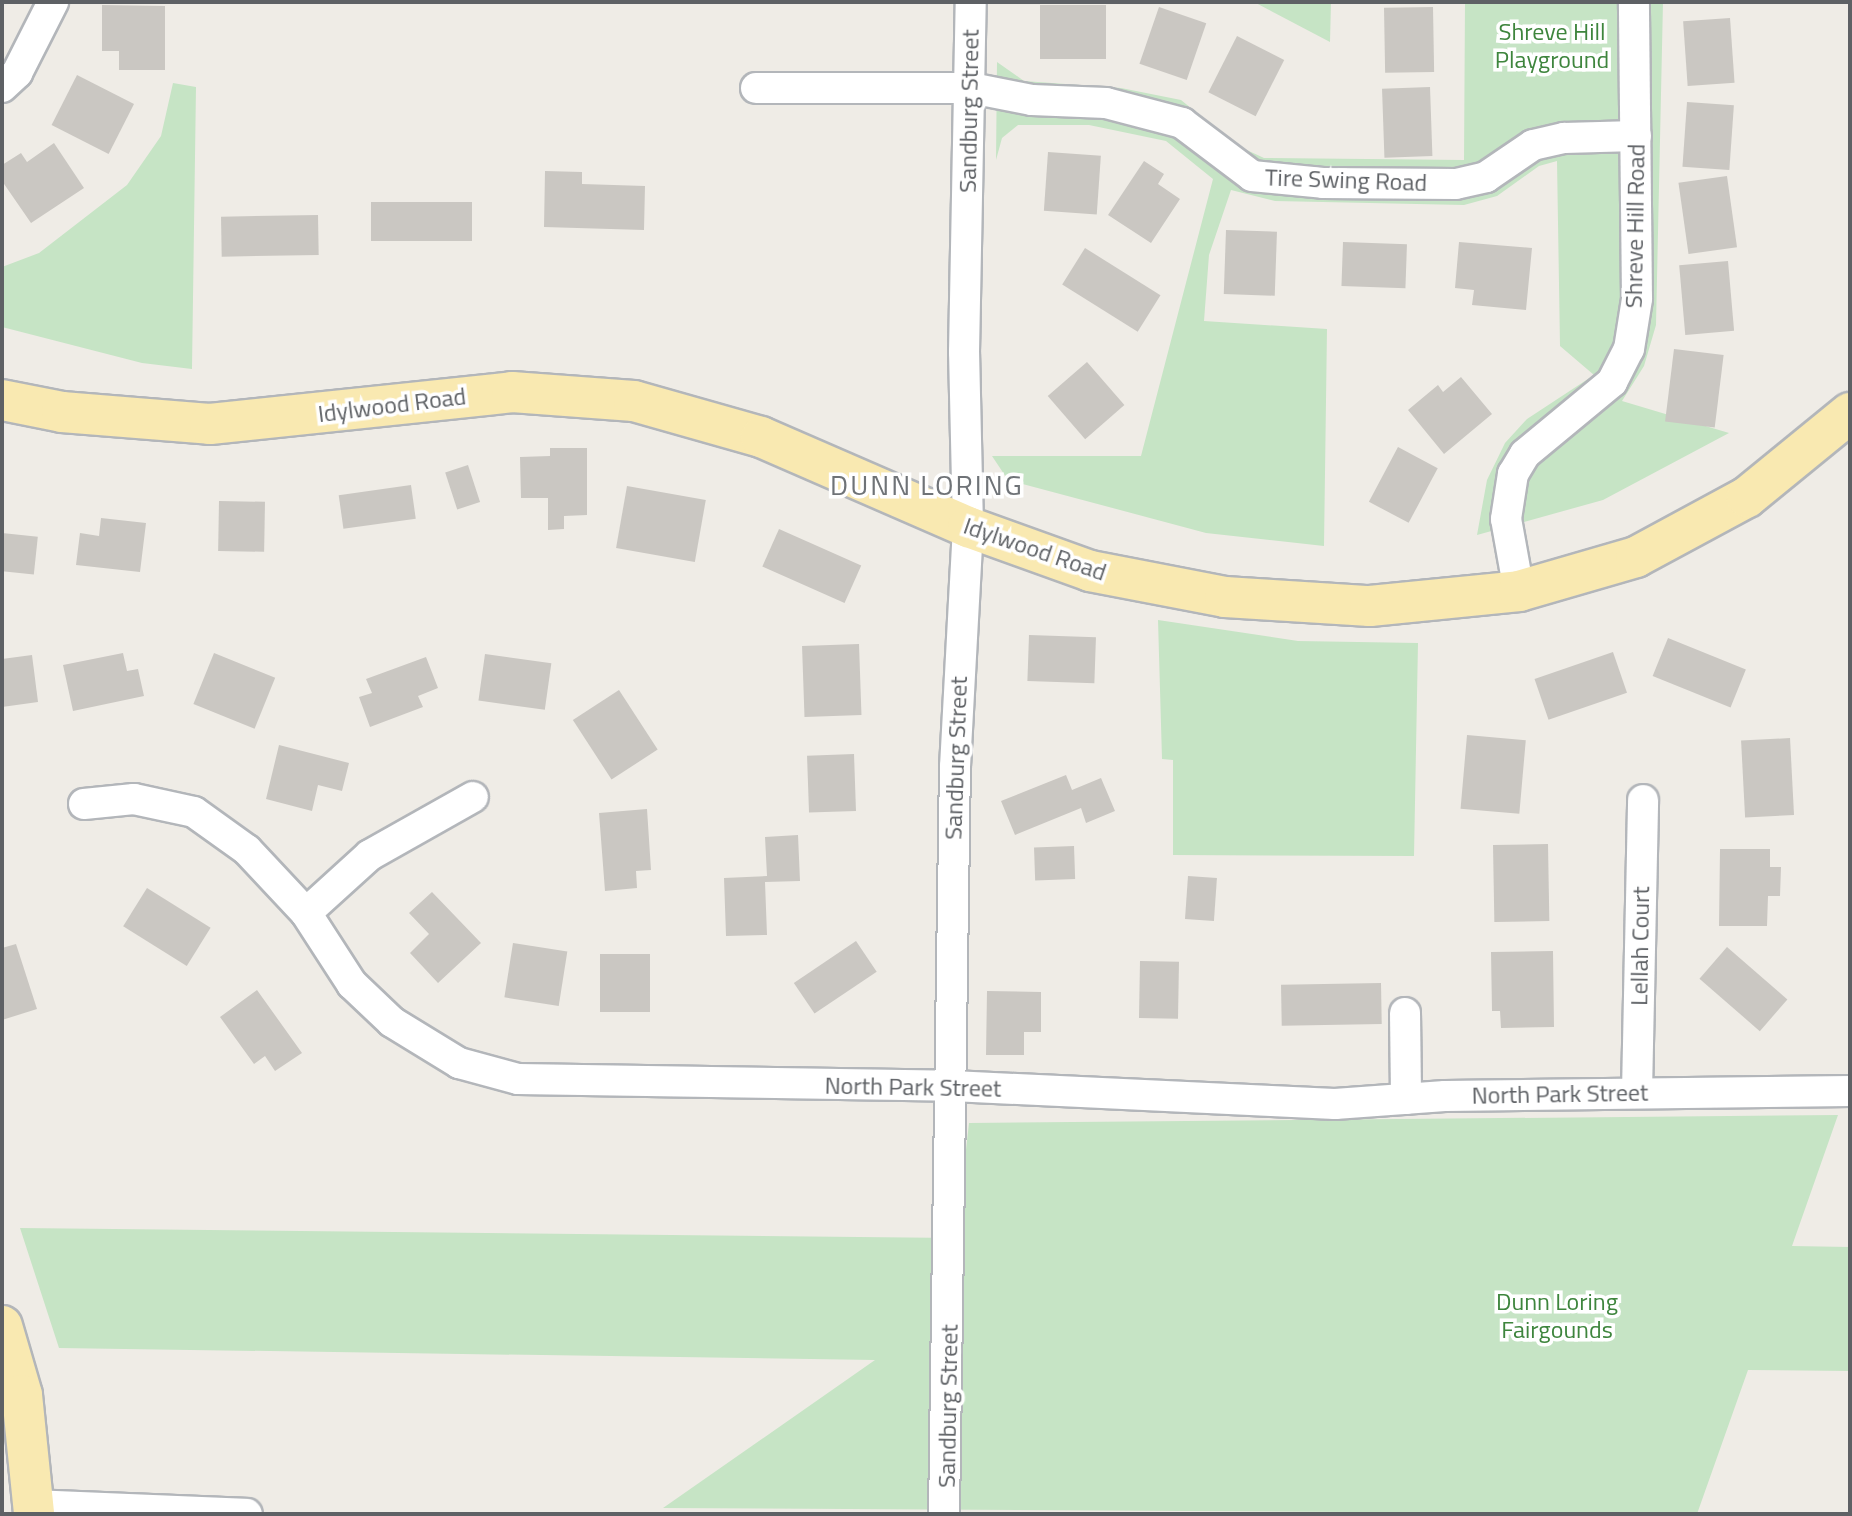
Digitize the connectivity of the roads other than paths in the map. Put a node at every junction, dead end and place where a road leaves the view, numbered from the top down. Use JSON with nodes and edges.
{"nodes":[{"id":1,"x":53,"y":2,"type":"edge"},
{"id":2,"x":971,"y":2,"type":"edge"},
{"id":3,"x":1634,"y":2,"type":"edge"},
{"id":4,"x":2,"y":87,"type":"edge"},
{"id":5,"x":756,"y":88,"type":"dead end"},
{"id":6,"x":971,"y":88,"type":"junction"},
{"id":7,"x":1636,"y":136,"type":"junction"},
{"id":8,"x":2,"y":400,"type":"edge"},
{"id":9,"x":1850,"y":413,"type":"edge"},
{"id":10,"x":968,"y":527,"type":"junction"},
{"id":11,"x":1519,"y":591,"type":"junction"},
{"id":12,"x":473,"y":797,"type":"dead end"},
{"id":13,"x":1643,"y":800,"type":"dead end"},
{"id":14,"x":84,"y":804,"type":"dead end"},
{"id":15,"x":306,"y":913,"type":"junction"},
{"id":16,"x":1405,"y":1013,"type":"dead end"},
{"id":17,"x":952,"y":1086,"type":"junction"},
{"id":18,"x":1850,"y":1091,"type":"edge"},
{"id":19,"x":1637,"y":1092,"type":"junction"},
{"id":20,"x":1406,"y":1099,"type":"junction"},
{"id":21,"x":2,"y":1326,"type":"edge"},
{"id":22,"x":34,"y":1509,"type":"edge"},
{"id":23,"x":247,"y":1514,"type":"edge"},
{"id":24,"x":944,"y":1514,"type":"edge"}],
"edges":[{"from":1,"to":4,"type":"street"},
{"from":2,"to":6,"type":"street","name":"Sandburg Street"},
{"from":3,"to":7,"type":"street","name":"Shreve Hill Road"},
{"from":5,"to":6,"type":"street","name":"Tire Swing Road"},
{"from":6,"to":7,"type":"street","name":"Tire Swing Road"},
{"from":6,"to":10,"type":"street","name":"Sandburg Street"},
{"from":7,"to":11,"type":"street","name":"Shreve Hill Road"},
{"from":8,"to":10,"type":"main road","name":"Idylwood Road"},
{"from":9,"to":11,"type":"main road","name":"Idylwood Road"},
{"from":10,"to":11,"type":"main road","name":"Idylwood Road"},
{"from":10,"to":17,"type":"street","name":"Sandburg Street"},
{"from":12,"to":15,"type":"street"},
{"from":13,"to":19,"type":"street","name":"Lellah Court"},
{"from":14,"to":15,"type":"street","name":"North Park Street"},
{"from":15,"to":17,"type":"street","name":"North Park Street"},
{"from":16,"to":20,"type":"street"},
{"from":17,"to":20,"type":"street","name":"North Park Street"},
{"from":17,"to":24,"type":"street","name":"Sandburg Street"},
{"from":18,"to":19,"type":"street","name":"North Park Street"},
{"from":19,"to":20,"type":"street","name":"North Park Street"},
{"from":21,"to":22,"type":"main road"},
{"from":22,"to":23,"type":"street"}]}
